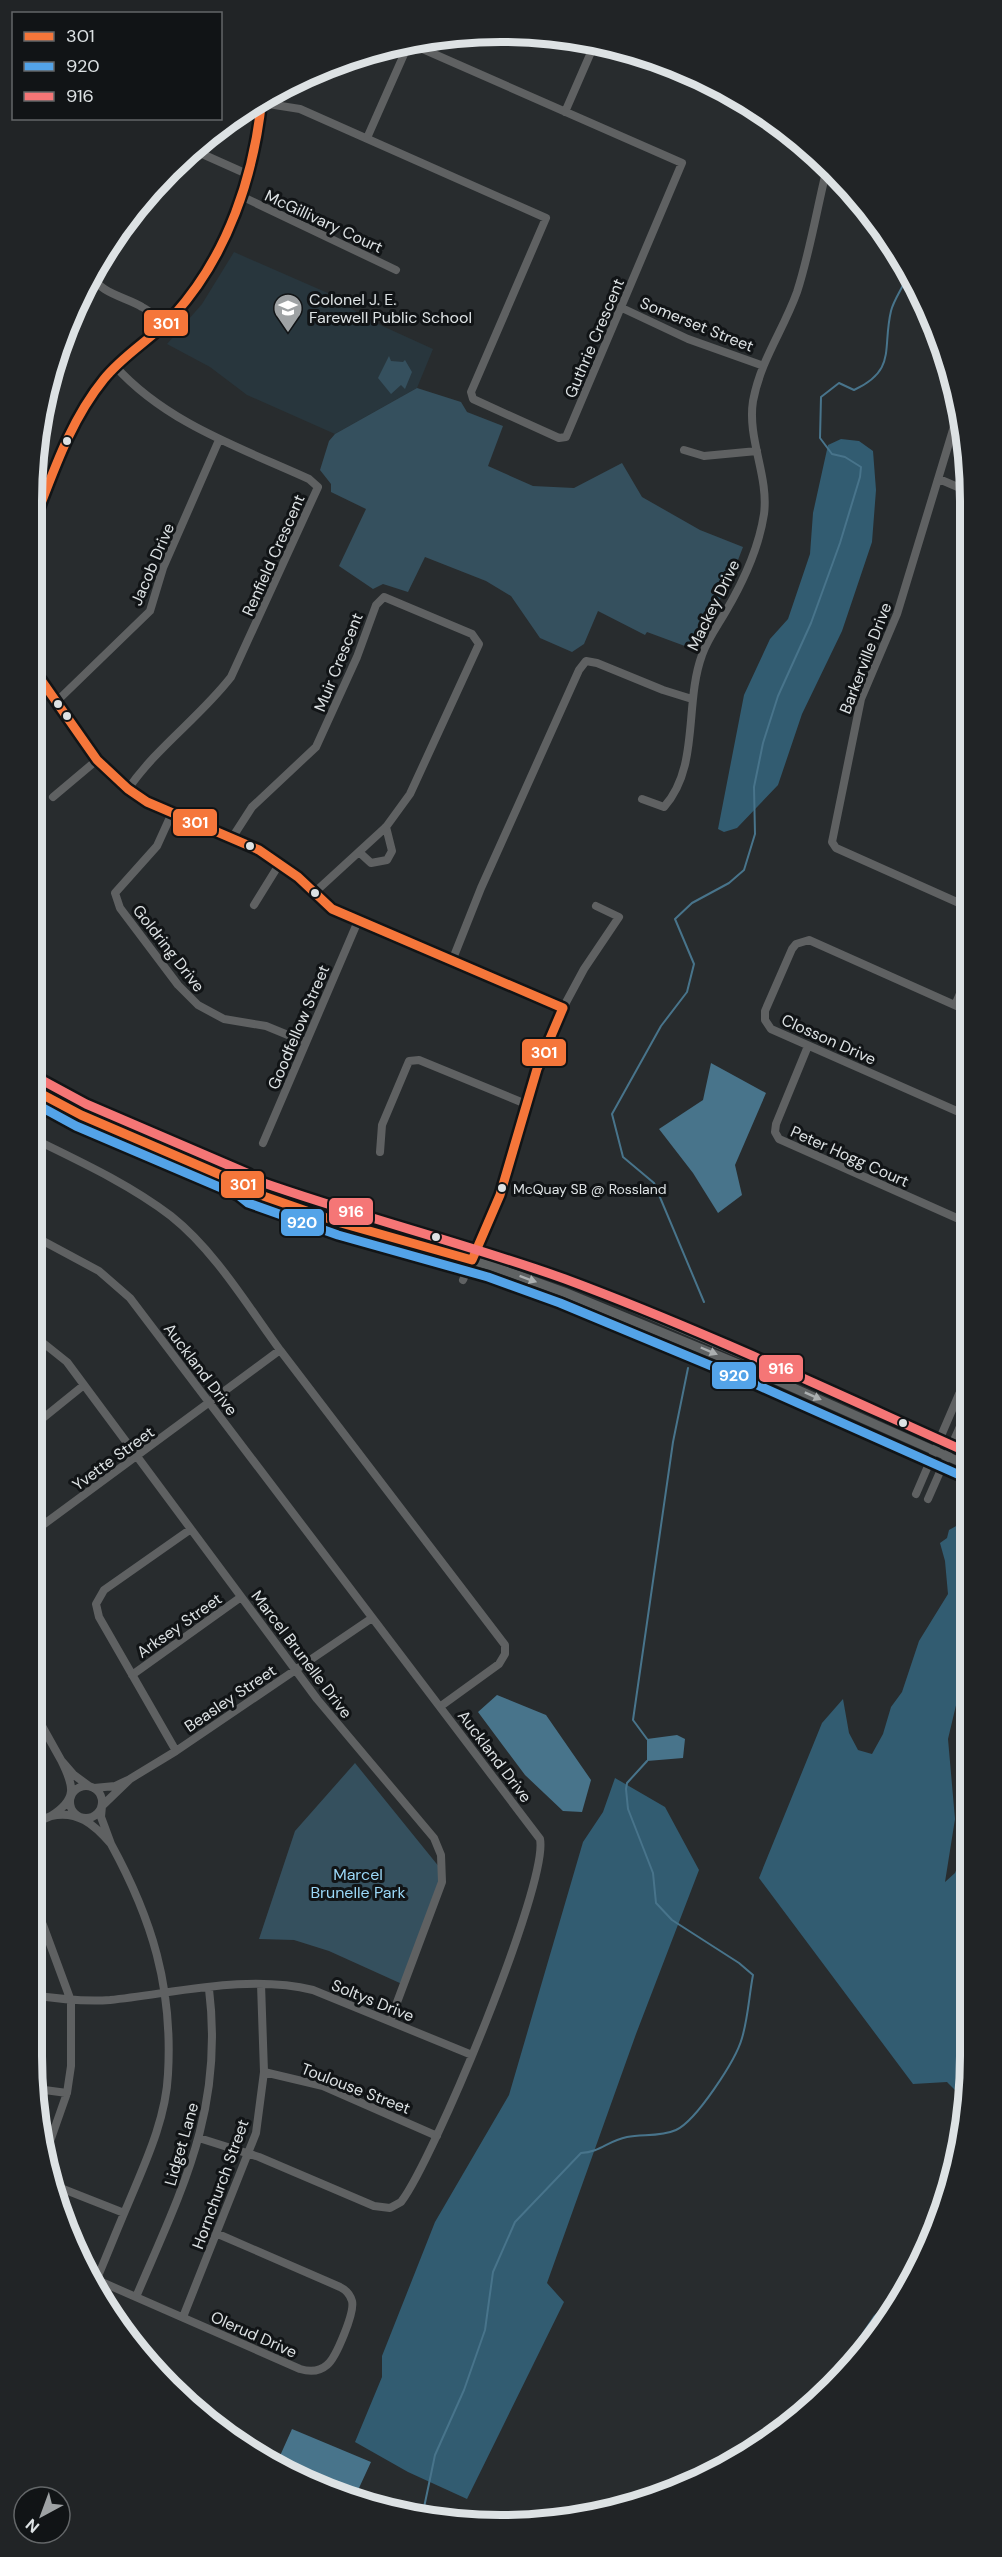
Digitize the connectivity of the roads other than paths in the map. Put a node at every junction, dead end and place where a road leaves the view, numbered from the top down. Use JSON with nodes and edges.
{"nodes":[{"id":1,"x":423,"y":49,"type":"edge"},
{"id":2,"x":591,"y":51,"type":"edge"},
{"id":3,"x":405,"y":52,"type":"edge"},
{"id":4,"x":273,"y":103,"type":"edge"},
{"id":5,"x":260,"y":110,"type":"edge"},
{"id":6,"x":565,"y":112,"type":"junction"},
{"id":7,"x":367,"y":138,"type":"junction"},
{"id":8,"x":201,"y":153,"type":"edge"},
{"id":9,"x":248,"y":174,"type":"junction"},
{"id":10,"x":825,"y":175,"type":"edge"},
{"id":11,"x":241,"y":196,"type":"junction"},
{"id":12,"x":396,"y":270,"type":"dead end"},
{"id":13,"x":97,"y":283,"type":"edge"},
{"id":14,"x":622,"y":308,"type":"junction"},
{"id":15,"x":165,"y":324,"type":"junction"},
{"id":16,"x":761,"y":365,"type":"junction"},
{"id":17,"x":115,"y":366,"type":"junction"},
{"id":18,"x":954,"y":426,"type":"edge"},
{"id":19,"x":219,"y":440,"type":"junction"},
{"id":20,"x":684,"y":450,"type":"dead end"},
{"id":21,"x":757,"y":451,"type":"junction"},
{"id":22,"x":939,"y":478,"type":"junction"},
{"id":23,"x":960,"y":488,"type":"edge"},
{"id":24,"x":42,"y":503,"type":"edge"},
{"id":25,"x":42,"y":685,"type":"edge"},
{"id":26,"x":692,"y":699,"type":"junction"},
{"id":27,"x":55,"y":703,"type":"junction"},
{"id":28,"x":97,"y":759,"type":"junction"},
{"id":29,"x":128,"y":789,"type":"junction"},
{"id":30,"x":53,"y":798,"type":"dead end"},
{"id":31,"x":642,"y":799,"type":"dead end"},
{"id":32,"x":172,"y":813,"type":"junction"},
{"id":33,"x":386,"y":827,"type":"junction"},
{"id":34,"x":232,"y":838,"type":"junction"},
{"id":35,"x":359,"y":852,"type":"junction"},
{"id":36,"x":280,"y":863,"type":"junction"},
{"id":37,"x":314,"y":893,"type":"junction"},
{"id":38,"x":960,"y":903,"type":"edge"},
{"id":39,"x":254,"y":905,"type":"dead end"},
{"id":40,"x":596,"y":906,"type":"dead end"},
{"id":41,"x":357,"y":921,"type":"junction"},
{"id":42,"x":452,"y":961,"type":"junction"},
{"id":43,"x":960,"y":993,"type":"edge"},
{"id":44,"x":955,"y":1005,"type":"junction"},
{"id":45,"x":960,"y":1007,"type":"edge"},
{"id":46,"x":563,"y":1008,"type":"junction"},
{"id":47,"x":305,"y":1042,"type":"junction"},
{"id":48,"x":808,"y":1046,"type":"junction"},
{"id":49,"x":42,"y":1094,"type":"edge"},
{"id":50,"x":526,"y":1104,"type":"junction"},
{"id":51,"x":960,"y":1112,"type":"edge"},
{"id":52,"x":42,"y":1143,"type":"edge"},
{"id":53,"x":263,"y":1143,"type":"dead end"},
{"id":54,"x":380,"y":1152,"type":"dead end"},
{"id":55,"x":244,"y":1185,"type":"junction"},
{"id":56,"x":960,"y":1219,"type":"edge"},
{"id":57,"x":42,"y":1240,"type":"edge"},
{"id":58,"x":477,"y":1249,"type":"junction"},
{"id":59,"x":472,"y":1260,"type":"junction"},
{"id":60,"x":463,"y":1280,"type":"dead end"},
{"id":61,"x":42,"y":1342,"type":"edge"},
{"id":62,"x":280,"y":1350,"type":"junction"},
{"id":63,"x":84,"y":1385,"type":"junction"},
{"id":64,"x":960,"y":1393,"type":"edge"},
{"id":65,"x":209,"y":1403,"type":"junction"},
{"id":66,"x":42,"y":1419,"type":"edge"},
{"id":67,"x":960,"y":1427,"type":"edge"},
{"id":68,"x":940,"y":1437,"type":"junction"},
{"id":69,"x":953,"y":1443,"type":"junction"},
{"id":70,"x":960,"y":1446,"type":"edge"},
{"id":71,"x":935,"y":1450,"type":"junction"},
{"id":72,"x":947,"y":1455,"type":"junction"},
{"id":73,"x":139,"y":1456,"type":"junction"},
{"id":74,"x":960,"y":1462,"type":"edge"},
{"id":75,"x":916,"y":1494,"type":"dead end"},
{"id":76,"x":928,"y":1499,"type":"dead end"},
{"id":77,"x":42,"y":1526,"type":"edge"},
{"id":78,"x":191,"y":1528,"type":"junction"},
{"id":79,"x":241,"y":1598,"type":"junction"},
{"id":80,"x":372,"y":1617,"type":"junction"},
{"id":81,"x":295,"y":1670,"type":"junction"},
{"id":82,"x":132,"y":1675,"type":"junction"},
{"id":83,"x":441,"y":1706,"type":"junction"},
{"id":84,"x":42,"y":1726,"type":"edge"},
{"id":85,"x":176,"y":1751,"type":"junction"},
{"id":86,"x":61,"y":1760,"type":"junction"},
{"id":87,"x":130,"y":1779,"type":"junction"},
{"id":88,"x":91,"y":1787,"type":"junction"},
{"id":89,"x":71,"y":1795,"type":"junction"},
{"id":90,"x":102,"y":1806,"type":"junction"},
{"id":91,"x":51,"y":1816,"type":"junction"},
{"id":92,"x":81,"y":1818,"type":"junction"},
{"id":93,"x":42,"y":1820,"type":"edge"},
{"id":94,"x":111,"y":1844,"type":"junction"},
{"id":95,"x":42,"y":1923,"type":"edge"},
{"id":96,"x":261,"y":1984,"type":"junction"},
{"id":97,"x":209,"y":1989,"type":"junction"},
{"id":98,"x":166,"y":1992,"type":"junction"},
{"id":99,"x":42,"y":1997,"type":"edge"},
{"id":100,"x":71,"y":2001,"type":"junction"},
{"id":101,"x":390,"y":2021,"type":"junction"},
{"id":102,"x":472,"y":2055,"type":"junction"},
{"id":103,"x":264,"y":2072,"type":"junction"},
{"id":104,"x":43,"y":2090,"type":"edge"},
{"id":105,"x":67,"y":2093,"type":"junction"},
{"id":106,"x":437,"y":2136,"type":"junction"},
{"id":107,"x":199,"y":2138,"type":"junction"},
{"id":108,"x":50,"y":2141,"type":"edge"},
{"id":109,"x":249,"y":2154,"type":"junction"},
{"id":110,"x":62,"y":2188,"type":"edge"},
{"id":111,"x":124,"y":2213,"type":"junction"},
{"id":112,"x":218,"y":2234,"type":"junction"},
{"id":113,"x":98,"y":2276,"type":"edge"},
{"id":114,"x":103,"y":2287,"type":"edge"},
{"id":115,"x":136,"y":2297,"type":"junction"},
{"id":116,"x":183,"y":2317,"type":"junction"}],
"edges":[{"from":1,"to":6,"type":"street","name":"Guthrie Crescent"},
{"from":2,"to":6,"type":"street"},
{"from":3,"to":7,"type":"street","name":"Guthrie Crescent"},
{"from":4,"to":7,"type":"street","name":"Guthrie Crescent"},
{"from":5,"to":9,"type":"street"},
{"from":6,"to":14,"type":"street","name":"Guthrie Crescent"},
{"from":7,"to":14,"type":"street","name":"Guthrie Crescent"},
{"from":8,"to":9,"type":"street"},
{"from":9,"to":11,"type":"street"},
{"from":10,"to":16,"type":"street","name":"Mackey Drive"},
{"from":11,"to":12,"type":"street","name":"McGillivary Court"},
{"from":11,"to":15,"type":"street"},
{"from":13,"to":15,"type":"street"},
{"from":14,"to":16,"type":"street","name":"Somerset Street"},
{"from":15,"to":17,"type":"street"},
{"from":16,"to":21,"type":"street","name":"Mackey Drive"},
{"from":17,"to":19,"type":"street","name":"Renfield Crescent"},
{"from":17,"to":24,"type":"street"},
{"from":18,"to":22,"type":"street","name":"Barkerville Drive"},
{"from":19,"to":27,"type":"street","name":"Jacob Drive"},
{"from":19,"to":29,"type":"street","name":"Renfield Crescent"},
{"from":20,"to":21,"type":"street"},
{"from":21,"to":26,"type":"street","name":"Mackey Drive"},
{"from":22,"to":23,"type":"street"},
{"from":22,"to":38,"type":"street","name":"Barkerville Drive"},
{"from":25,"to":27,"type":"street"},
{"from":26,"to":31,"type":"street","name":"Mackey Drive"},
{"from":26,"to":42,"type":"street"},
{"from":27,"to":28,"type":"street"},
{"from":28,"to":29,"type":"street"},
{"from":28,"to":30,"type":"street"},
{"from":29,"to":32,"type":"street"},
{"from":32,"to":34,"type":"street"},
{"from":32,"to":47,"type":"street","name":"Goldring Drive"},
{"from":33,"to":34,"type":"street","name":"Muir Crescent"},
{"from":33,"to":35,"type":"street","name":"Muir Crescent"},
{"from":33,"to":35,"type":"street"},
{"from":34,"to":36,"type":"street"},
{"from":35,"to":37,"type":"street","name":"Muir Crescent"},
{"from":36,"to":37,"type":"street"},
{"from":36,"to":39,"type":"street"},
{"from":37,"to":41,"type":"street"},
{"from":40,"to":46,"type":"street"},
{"from":41,"to":42,"type":"street"},
{"from":41,"to":47,"type":"street","name":"Goodfellow Street"},
{"from":42,"to":46,"type":"street"},
{"from":43,"to":44,"type":"street"},
{"from":44,"to":45,"type":"street","name":"Closson Drive"},
{"from":44,"to":48,"type":"street","name":"Closson Drive"},
{"from":46,"to":50,"type":"street"},
{"from":47,"to":53,"type":"street","name":"Goodfellow Street"},
{"from":48,"to":51,"type":"street","name":"Closson Drive"},
{"from":48,"to":56,"type":"street","name":"Peter Hogg Court"},
{"from":49,"to":55,"type":"main road"},
{"from":50,"to":54,"type":"street"},
{"from":50,"to":58,"type":"street"},
{"from":52,"to":62,"type":"street"},
{"from":55,"to":58,"type":"main road"},
{"from":55,"to":59,"type":"main road"},
{"from":57,"to":65,"type":"street","name":"Auckland Drive"},
{"from":58,"to":59,"type":"street"},
{"from":58,"to":68,"type":"main road"},
{"from":59,"to":60,"type":"street"},
{"from":59,"to":71,"type":"main road","one_way":true},
{"from":61,"to":63,"type":"street","name":"Marcel Brunelle Drive"},
{"from":62,"to":65,"type":"street","name":"Yvette Street"},
{"from":62,"to":83,"type":"street"},
{"from":63,"to":66,"type":"street"},
{"from":63,"to":73,"type":"street","name":"Marcel Brunelle Drive"},
{"from":64,"to":68,"type":"street"},
{"from":65,"to":73,"type":"street","name":"Yvette Street"},
{"from":65,"to":80,"type":"street","name":"Auckland Drive"},
{"from":67,"to":69,"type":"street"},
{"from":68,"to":69,"type":"main road"},
{"from":68,"to":71,"type":"street"},
{"from":69,"to":70,"type":"main road"},
{"from":69,"to":72,"type":"street"},
{"from":71,"to":72,"type":"main road"},
{"from":71,"to":75,"type":"street"},
{"from":72,"to":74,"type":"main road"},
{"from":72,"to":76,"type":"street"},
{"from":73,"to":77,"type":"street","name":"Yvette Street"},
{"from":73,"to":78,"type":"street","name":"Marcel Brunelle Drive"},
{"from":78,"to":79,"type":"street","name":"Marcel Brunelle Drive"},
{"from":78,"to":82,"type":"street"},
{"from":79,"to":81,"type":"street","name":"Marcel Brunelle Drive"},
{"from":79,"to":82,"type":"street","name":"Arksey Street"},
{"from":80,"to":81,"type":"street","name":"Beasley Street"},
{"from":80,"to":83,"type":"street","name":"Auckland Drive"},
{"from":81,"to":85,"type":"street","name":"Beasley Street"},
{"from":81,"to":101,"type":"street","name":"Marcel Brunelle Drive"},
{"from":82,"to":85,"type":"street"},
{"from":83,"to":102,"type":"street","name":"Auckland Drive"},
{"from":84,"to":86,"type":"street"},
{"from":85,"to":87,"type":"street","name":"Beasley Street"},
{"from":86,"to":88,"type":"street"},
{"from":86,"to":89,"type":"street"},
{"from":87,"to":88,"type":"street","name":"Beasley Street"},
{"from":87,"to":90,"type":"street","name":"Beasley Street"},
{"from":88,"to":89,"type":"street"},
{"from":88,"to":90,"type":"street"},
{"from":89,"to":91,"type":"street"},
{"from":89,"to":92,"type":"street"},
{"from":90,"to":92,"type":"street"},
{"from":90,"to":94,"type":"street"},
{"from":91,"to":92,"type":"street"},
{"from":91,"to":93,"type":"street"},
{"from":92,"to":94,"type":"street"},
{"from":94,"to":98,"type":"street"},
{"from":95,"to":100,"type":"street"},
{"from":96,"to":97,"type":"street","name":"Soltys Drive"},
{"from":96,"to":101,"type":"street","name":"Soltys Drive"},
{"from":96,"to":103,"type":"street","name":"Hornchurch Street"},
{"from":97,"to":98,"type":"street","name":"Soltys Drive"},
{"from":97,"to":107,"type":"street","name":"Lidget Lane"},
{"from":98,"to":100,"type":"street","name":"Soltys Drive"},
{"from":98,"to":111,"type":"street"},
{"from":99,"to":100,"type":"street","name":"Soltys Drive"},
{"from":100,"to":105,"type":"street"},
{"from":101,"to":102,"type":"street","name":"Soltys Drive"},
{"from":102,"to":106,"type":"street","name":"Auckland Drive"},
{"from":103,"to":106,"type":"street","name":"Toulouse Street"},
{"from":103,"to":109,"type":"street","name":"Hornchurch Street"},
{"from":104,"to":105,"type":"street"},
{"from":105,"to":108,"type":"street"},
{"from":106,"to":109,"type":"street","name":"Auckland Drive"},
{"from":107,"to":109,"type":"street","name":"Auckland Drive"},
{"from":107,"to":115,"type":"street","name":"Lidget Lane"},
{"from":109,"to":112,"type":"street","name":"Hornchurch Street"},
{"from":110,"to":111,"type":"street"},
{"from":111,"to":113,"type":"street"},
{"from":112,"to":116,"type":"street","name":"Hornchurch Street"},
{"from":112,"to":116,"type":"street","name":"Olerud Drive"},
{"from":114,"to":115,"type":"street","name":"Olerud Drive"},
{"from":115,"to":116,"type":"street","name":"Olerud Drive"}]}
